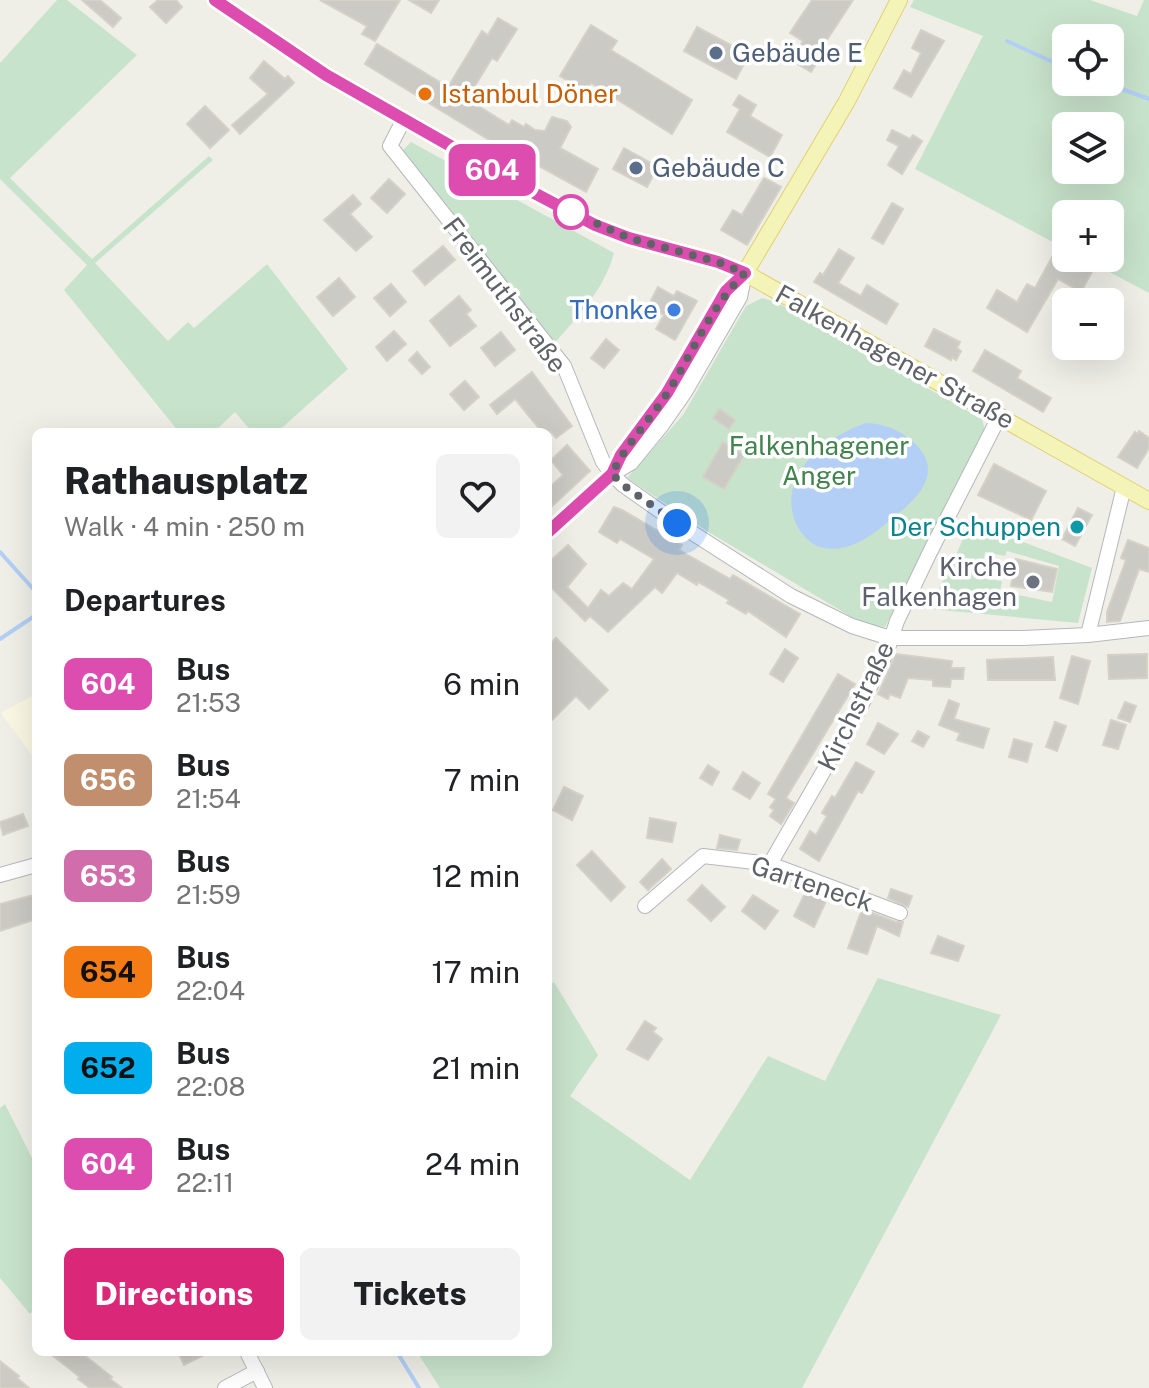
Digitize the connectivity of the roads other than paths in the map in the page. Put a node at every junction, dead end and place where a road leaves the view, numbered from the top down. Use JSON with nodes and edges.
{"nodes":[{"id":1,"x":215,"y":0,"type":"edge"},
{"id":2,"x":899,"y":0,"type":"edge"},
{"id":3,"x":404,"y":119,"type":"junction"},
{"id":4,"x":745,"y":273,"type":"junction"},
{"id":5,"x":1000,"y":415,"type":"junction"},
{"id":6,"x":612,"y":474,"type":"junction"},
{"id":7,"x":1124,"y":487,"type":"junction"},
{"id":8,"x":1149,"y":501,"type":"edge"},
{"id":9,"x":552,"y":528,"type":"edge"},
{"id":10,"x":1149,"y":628,"type":"edge"},
{"id":11,"x":1088,"y":635,"type":"junction"},
{"id":12,"x":890,"y":638,"type":"junction"},
{"id":13,"x":770,"y":864,"type":"junction"},
{"id":14,"x":32,"y":866,"type":"edge"},
{"id":15,"x":0,"y":875,"type":"edge"},
{"id":16,"x":645,"y":906,"type":"dead end"},
{"id":17,"x":900,"y":913,"type":"dead end"},
{"id":18,"x":249,"y":1356,"type":"edge"},
{"id":19,"x":257,"y":1371,"type":"junction"},
{"id":20,"x":225,"y":1388,"type":"edge"},
{"id":21,"x":265,"y":1388,"type":"edge"}],
"edges":[{"from":1,"to":3,"type":"main road","name":"Falkenhagener Straße"},
{"from":2,"to":4,"type":"main road"},
{"from":3,"to":4,"type":"main road","name":"Falkenhagener Straße"},
{"from":3,"to":6,"type":"street","name":"Freimuthstraße"},
{"from":4,"to":5,"type":"main road","name":"Falkenhagener Straße"},
{"from":4,"to":6,"type":"street"},
{"from":5,"to":7,"type":"main road","name":"Falkenhagener Straße"},
{"from":5,"to":12,"type":"street","name":"Kirchstraße"},
{"from":6,"to":9,"type":"street"},
{"from":6,"to":12,"type":"street","name":"Freimuthstraße"},
{"from":7,"to":8,"type":"main road","name":"Falkenhagener Straße"},
{"from":7,"to":11,"type":"street"},
{"from":10,"to":11,"type":"street","name":"Freimuthstraße"},
{"from":11,"to":12,"type":"street","name":"Freimuthstraße"},
{"from":12,"to":13,"type":"street","name":"Kirchstraße"},
{"from":13,"to":16,"type":"street","name":"Garteneck"},
{"from":13,"to":17,"type":"street","name":"Garteneck"},
{"from":14,"to":15,"type":"street"},
{"from":18,"to":19,"type":"street"},
{"from":19,"to":20,"type":"street"},
{"from":19,"to":21,"type":"street"}]}
